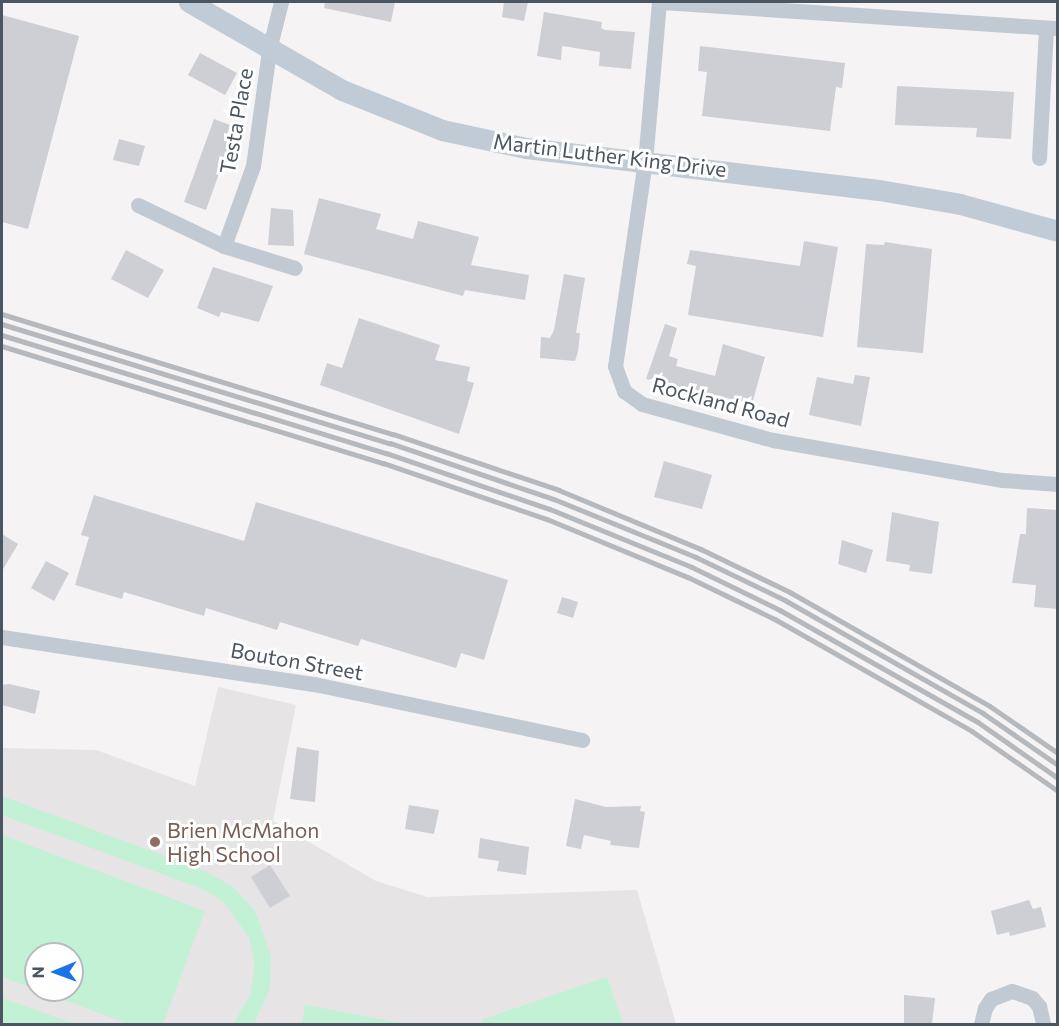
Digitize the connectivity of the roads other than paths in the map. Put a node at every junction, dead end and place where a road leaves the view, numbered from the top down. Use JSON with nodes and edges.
{"nodes":[{"id":1,"x":189,"y":2,"type":"edge"},
{"id":2,"x":281,"y":2,"type":"edge"},
{"id":3,"x":661,"y":2,"type":"edge"},
{"id":4,"x":1052,"y":28,"type":"edge"},
{"id":5,"x":269,"y":50,"type":"junction"},
{"id":6,"x":1039,"y":158,"type":"dead end"},
{"id":7,"x":645,"y":161,"type":"junction"},
{"id":8,"x":138,"y":205,"type":"dead end"},
{"id":9,"x":1058,"y":231,"type":"edge"},
{"id":10,"x":224,"y":246,"type":"junction"},
{"id":11,"x":295,"y":268,"type":"dead end"},
{"id":12,"x":1058,"y":484,"type":"edge"},
{"id":13,"x":2,"y":637,"type":"edge"},
{"id":14,"x":582,"y":740,"type":"dead end"},
{"id":15,"x":981,"y":1024,"type":"edge"},
{"id":16,"x":1043,"y":1024,"type":"edge"}],
"edges":[{"from":1,"to":5,"type":"main road","name":"Martin Luther King Drive"},
{"from":2,"to":5,"type":"street","name":"Testa Place"},
{"from":3,"to":4,"type":"street"},
{"from":3,"to":7,"type":"street","name":"Rockland Road"},
{"from":4,"to":6,"type":"street"},
{"from":5,"to":7,"type":"main road","name":"Martin Luther King Drive"},
{"from":5,"to":10,"type":"street","name":"Testa Place"},
{"from":7,"to":9,"type":"main road","name":"Martin Luther King Drive"},
{"from":7,"to":12,"type":"street","name":"Rockland Road"},
{"from":8,"to":10,"type":"street"},
{"from":10,"to":11,"type":"street"},
{"from":13,"to":14,"type":"street","name":"Bouton Street"},
{"from":15,"to":16,"type":"street"}]}
